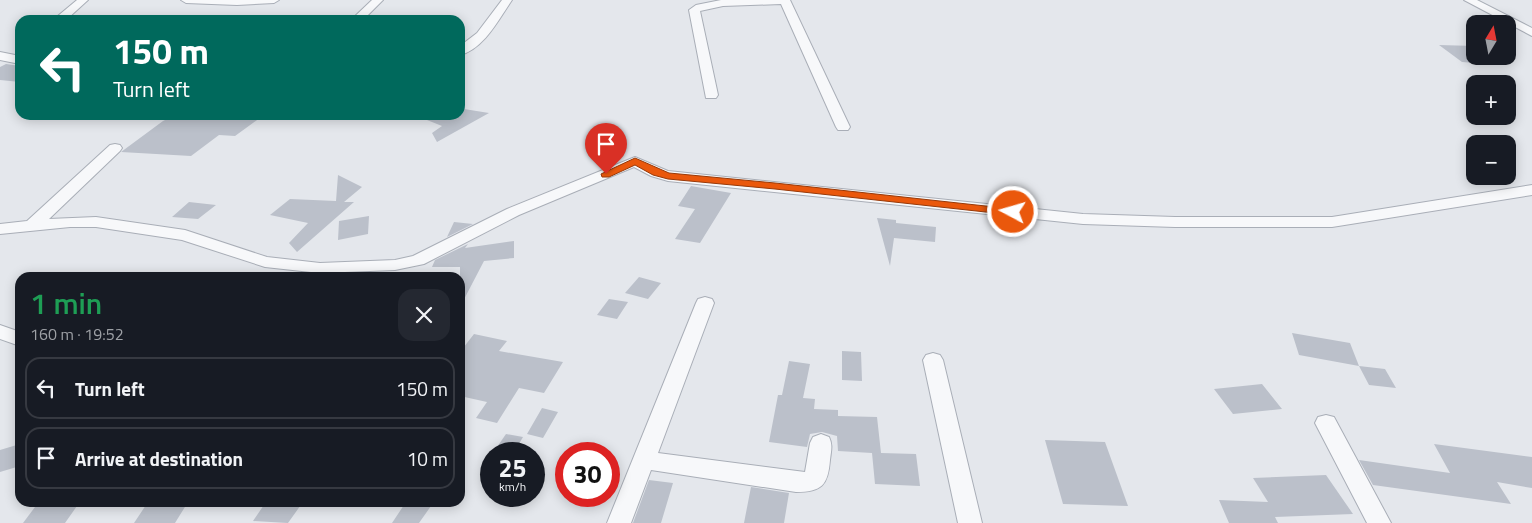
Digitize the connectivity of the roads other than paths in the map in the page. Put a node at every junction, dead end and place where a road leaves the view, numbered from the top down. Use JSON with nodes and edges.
{"nodes":[{"id":1,"x":83,"y":0,"type":"edge"},
{"id":2,"x":186,"y":0,"type":"edge"},
{"id":3,"x":274,"y":0,"type":"edge"},
{"id":4,"x":378,"y":0,"type":"edge"},
{"id":5,"x":507,"y":0,"type":"edge"},
{"id":6,"x":1469,"y":0,"type":"edge"},
{"id":7,"x":784,"y":1,"type":"edge"},
{"id":8,"x":65,"y":15,"type":"edge"},
{"id":9,"x":362,"y":15,"type":"edge"},
{"id":10,"x":1532,"y":33,"type":"edge"},
{"id":11,"x":465,"y":48,"type":"edge"},
{"id":12,"x":0,"y":56,"type":"edge"},
{"id":13,"x":15,"y":59,"type":"edge"},
{"id":14,"x":711,"y":95,"type":"dead end"},
{"id":15,"x":843,"y":127,"type":"dead end"},
{"id":16,"x":114,"y":148,"type":"dead end"},
{"id":17,"x":1532,"y":190,"type":"edge"},
{"id":18,"x":32,"y":226,"type":"junction"},
{"id":19,"x":0,"y":229,"type":"edge"},
{"id":20,"x":705,"y":303,"type":"dead end"},
{"id":21,"x":0,"y":332,"type":"edge"},
{"id":22,"x":15,"y":337,"type":"edge"},
{"id":23,"x":933,"y":360,"type":"dead end"},
{"id":24,"x":1326,"y":423,"type":"dead end"},
{"id":25,"x":821,"y":443,"type":"dead end"},
{"id":26,"x":644,"y":460,"type":"junction"},
{"id":27,"x":619,"y":523,"type":"edge"},
{"id":28,"x":970,"y":523,"type":"edge"},
{"id":29,"x":1379,"y":523,"type":"edge"}],
"edges":[{"from":1,"to":8,"type":"street"},
{"from":2,"to":3,"type":"street"},
{"from":4,"to":9,"type":"street"},
{"from":5,"to":11,"type":"street"},
{"from":6,"to":10,"type":"street"},
{"from":7,"to":14,"type":"street"},
{"from":7,"to":15,"type":"street"},
{"from":12,"to":13,"type":"street"},
{"from":16,"to":18,"type":"street"},
{"from":17,"to":18,"type":"street"},
{"from":18,"to":19,"type":"street"},
{"from":20,"to":26,"type":"street"},
{"from":21,"to":22,"type":"street"},
{"from":23,"to":28,"type":"street"},
{"from":24,"to":29,"type":"street"},
{"from":25,"to":26,"type":"street"},
{"from":26,"to":27,"type":"street"}]}
